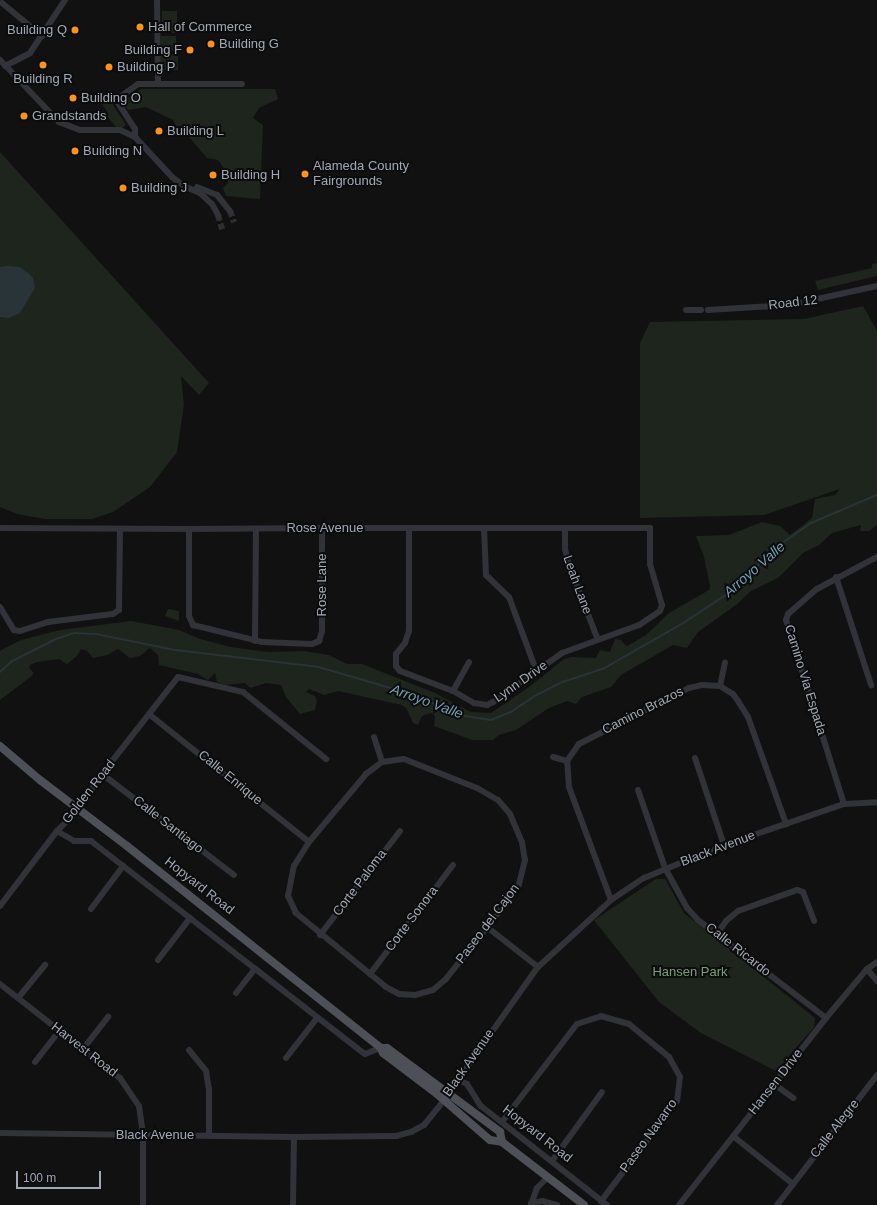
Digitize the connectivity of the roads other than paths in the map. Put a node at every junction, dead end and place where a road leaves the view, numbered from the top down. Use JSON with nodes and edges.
{"nodes":[{"id":1,"x":65,"y":0,"type":"edge"},
{"id":2,"x":157,"y":0,"type":"edge"},
{"id":3,"x":2,"y":2,"type":"edge"},
{"id":4,"x":42,"y":36,"type":"junction"},
{"id":5,"x":0,"y":60,"type":"edge"},
{"id":6,"x":5,"y":66,"type":"junction"},
{"id":7,"x":158,"y":84,"type":"junction"},
{"id":8,"x":242,"y":84,"type":"dead end"},
{"id":9,"x":135,"y":137,"type":"junction"},
{"id":10,"x":184,"y":186,"type":"junction"},
{"id":11,"x":230,"y":211,"type":"tunnel mouth"},
{"id":12,"x":218,"y":215,"type":"tunnel mouth"},
{"id":13,"x":877,"y":286,"type":"edge"},
{"id":14,"x":686,"y":310,"type":"dead end"},
{"id":15,"x":701,"y":310,"type":"dead end"},
{"id":16,"x":708,"y":310,"type":"dead end"},
{"id":17,"x":322,"y":528,"type":"junction"},
{"id":18,"x":409,"y":528,"type":"junction"},
{"id":19,"x":484,"y":528,"type":"junction"},
{"id":20,"x":565,"y":528,"type":"junction"},
{"id":21,"x":0,"y":529,"type":"edge"},
{"id":22,"x":120,"y":529,"type":"junction"},
{"id":23,"x":189,"y":529,"type":"junction"},
{"id":24,"x":256,"y":529,"type":"junction"},
{"id":25,"x":877,"y":557,"type":"edge"},
{"id":26,"x":836,"y":577,"type":"junction"},
{"id":27,"x":0,"y":607,"type":"edge"},
{"id":28,"x":660,"y":611,"type":"joint"},
{"id":29,"x":598,"y":640,"type":"junction"},
{"id":30,"x":255,"y":641,"type":"junction"},
{"id":31,"x":469,"y":662,"type":"dead end"},
{"id":32,"x":725,"y":663,"type":"dead end"},
{"id":33,"x":536,"y":670,"type":"junction"},
{"id":34,"x":871,"y":685,"type":"dead end"},
{"id":35,"x":720,"y":686,"type":"junction"},
{"id":36,"x":453,"y":691,"type":"junction"},
{"id":37,"x":150,"y":715,"type":"junction"},
{"id":38,"x":374,"y":737,"type":"dead end"},
{"id":39,"x":0,"y":746,"type":"edge"},
{"id":40,"x":0,"y":756,"type":"edge"},
{"id":41,"x":553,"y":757,"type":"dead end"},
{"id":42,"x":695,"y":758,"type":"dead end"},
{"id":43,"x":326,"y":759,"type":"dead end"},
{"id":44,"x":567,"y":761,"type":"junction"},
{"id":45,"x":382,"y":762,"type":"junction"},
{"id":46,"x":20,"y":763,"type":"junction"},
{"id":47,"x":102,"y":774,"type":"junction"},
{"id":48,"x":638,"y":790,"type":"dead end"},
{"id":49,"x":877,"y":802,"type":"edge"},
{"id":50,"x":844,"y":804,"type":"junction"},
{"id":51,"x":78,"y":810,"type":"junction"},
{"id":52,"x":786,"y":824,"type":"junction"},
{"id":53,"x":58,"y":831,"type":"junction"},
{"id":54,"x":400,"y":831,"type":"dead end"},
{"id":55,"x":309,"y":842,"type":"junction"},
{"id":56,"x":724,"y":845,"type":"junction"},
{"id":57,"x":453,"y":865,"type":"dead end"},
{"id":58,"x":123,"y":866,"type":"junction"},
{"id":59,"x":666,"y":868,"type":"junction"},
{"id":60,"x":234,"y":875,"type":"dead end"},
{"id":61,"x":611,"y":900,"type":"junction"},
{"id":62,"x":0,"y":906,"type":"edge"},
{"id":63,"x":92,"y":909,"type":"dead end"},
{"id":64,"x":190,"y":918,"type":"junction"},
{"id":65,"x":814,"y":921,"type":"dead end"},
{"id":66,"x":487,"y":927,"type":"junction"},
{"id":67,"x":717,"y":934,"type":"junction"},
{"id":68,"x":320,"y":935,"type":"junction"},
{"id":69,"x":158,"y":960,"type":"dead end"},
{"id":70,"x":877,"y":962,"type":"edge"},
{"id":71,"x":45,"y":966,"type":"dead end"},
{"id":72,"x":538,"y":967,"type":"junction"},
{"id":73,"x":255,"y":969,"type":"junction"},
{"id":74,"x":867,"y":969,"type":"junction"},
{"id":75,"x":370,"y":974,"type":"junction"},
{"id":76,"x":877,"y":981,"type":"edge"},
{"id":77,"x":0,"y":984,"type":"edge"},
{"id":78,"x":236,"y":993,"type":"dead end"},
{"id":79,"x":18,"y":998,"type":"junction"},
{"id":80,"x":108,"y":1017,"type":"dead end"},
{"id":81,"x":317,"y":1018,"type":"junction"},
{"id":82,"x":826,"y":1018,"type":"junction"},
{"id":83,"x":59,"y":1031,"type":"junction"},
{"id":84,"x":381,"y":1048,"type":"junction"},
{"id":85,"x":83,"y":1049,"type":"junction"},
{"id":86,"x":189,"y":1050,"type":"dead end"},
{"id":87,"x":286,"y":1058,"type":"dead end"},
{"id":88,"x":35,"y":1062,"type":"dead end"},
{"id":89,"x":877,"y":1075,"type":"edge"},
{"id":90,"x":456,"y":1079,"type":"junction"},
{"id":91,"x":871,"y":1082,"type":"junction"},
{"id":92,"x":774,"y":1084,"type":"junction"},
{"id":93,"x":877,"y":1087,"type":"edge"},
{"id":94,"x":602,"y":1092,"type":"dead end"},
{"id":95,"x":446,"y":1096,"type":"junction"},
{"id":96,"x":793,"y":1098,"type":"dead end"},
{"id":97,"x":502,"y":1122,"type":"junction"},
{"id":98,"x":0,"y":1133,"type":"edge"},
{"id":99,"x":143,"y":1135,"type":"junction"},
{"id":100,"x":209,"y":1135,"type":"junction"},
{"id":101,"x":733,"y":1136,"type":"junction"},
{"id":102,"x":294,"y":1137,"type":"junction"},
{"id":103,"x":502,"y":1142,"type":"junction"},
{"id":104,"x":552,"y":1161,"type":"junction"},
{"id":105,"x":548,"y":1177,"type":"junction"},
{"id":106,"x":793,"y":1184,"type":"junction"},
{"id":107,"x":601,"y":1201,"type":"junction"},
{"id":108,"x":531,"y":1204,"type":"edge"},
{"id":109,"x":143,"y":1205,"type":"edge"},
{"id":110,"x":293,"y":1205,"type":"edge"},
{"id":111,"x":557,"y":1205,"type":"edge"},
{"id":112,"x":584,"y":1205,"type":"edge"},
{"id":113,"x":607,"y":1205,"type":"edge"},
{"id":114,"x":679,"y":1205,"type":"edge"},
{"id":115,"x":777,"y":1205,"type":"edge"}],
"edges":[{"from":1,"to":4,"type":"street"},
{"from":2,"to":7,"type":"street"},
{"from":3,"to":4,"type":"street"},
{"from":4,"to":6,"type":"street"},
{"from":5,"to":6,"type":"street"},
{"from":6,"to":9,"type":"street"},
{"from":7,"to":8,"type":"street"},
{"from":7,"to":9,"type":"street"},
{"from":9,"to":10,"type":"street"},
{"from":10,"to":11,"type":"street"},
{"from":10,"to":12,"type":"street"},
{"from":13,"to":16,"type":"street","name":"Road 12"},
{"from":14,"to":15,"type":"street"},
{"from":17,"to":18,"type":"street","name":"Rose Avenue"},
{"from":17,"to":24,"type":"street","name":"Rose Avenue"},
{"from":17,"to":30,"type":"street","name":"Rose Lane"},
{"from":18,"to":19,"type":"street","name":"Rose Avenue"},
{"from":18,"to":36,"type":"street","name":"Lynn Drive"},
{"from":19,"to":20,"type":"street","name":"Rose Avenue"},
{"from":19,"to":33,"type":"street"},
{"from":20,"to":28,"type":"street","name":"Rose Avenue"},
{"from":20,"to":29,"type":"street","name":"Leah Lane"},
{"from":21,"to":22,"type":"street","name":"Rose Avenue"},
{"from":22,"to":23,"type":"street","name":"Rose Avenue"},
{"from":22,"to":27,"type":"street"},
{"from":23,"to":24,"type":"street","name":"Rose Avenue"},
{"from":23,"to":30,"type":"street"},
{"from":24,"to":30,"type":"street"},
{"from":25,"to":26,"type":"street"},
{"from":26,"to":34,"type":"street"},
{"from":26,"to":50,"type":"street","name":"Camino Via Espada"},
{"from":28,"to":29,"type":"street","name":"Lynn Drive"},
{"from":29,"to":33,"type":"street","name":"Lynn Drive"},
{"from":31,"to":36,"type":"street"},
{"from":32,"to":35,"type":"street"},
{"from":33,"to":36,"type":"street","name":"Lynn Drive"},
{"from":35,"to":44,"type":"street","name":"Camino Brazos"},
{"from":35,"to":52,"type":"street"},
{"from":37,"to":43,"type":"street","name":"Golden Road"},
{"from":37,"to":47,"type":"street","name":"Golden Road"},
{"from":37,"to":55,"type":"street","name":"Calle Enrique"},
{"from":38,"to":45,"type":"street"},
{"from":39,"to":46,"type":"main road","name":"Hopyard Road"},
{"from":40,"to":46,"type":"main road"},
{"from":41,"to":44,"type":"street"},
{"from":42,"to":56,"type":"street"},
{"from":44,"to":61,"type":"street"},
{"from":45,"to":55,"type":"street","name":"Paseo del Cajon"},
{"from":45,"to":66,"type":"street","name":"Paseo del Cajon"},
{"from":46,"to":51,"type":"main road","name":"Hopyard Road"},
{"from":47,"to":51,"type":"street","name":"Golden Road"},
{"from":47,"to":60,"type":"street","name":"Calle Santiago"},
{"from":48,"to":59,"type":"street","name":"Calle Ricardo"},
{"from":49,"to":50,"type":"street","name":"Black Avenue"},
{"from":50,"to":52,"type":"street","name":"Black Avenue"},
{"from":51,"to":53,"type":"street","name":"Golden Road"},
{"from":51,"to":84,"type":"main road","name":"Hopyard Road"},
{"from":52,"to":56,"type":"street","name":"Black Avenue"},
{"from":53,"to":58,"type":"street"},
{"from":53,"to":62,"type":"street","name":"Golden Road"},
{"from":54,"to":68,"type":"street","name":"Corte Paloma"},
{"from":55,"to":68,"type":"street","name":"Paseo del Cajon"},
{"from":56,"to":59,"type":"street","name":"Black Avenue"},
{"from":57,"to":75,"type":"street","name":"Corte Sonora"},
{"from":58,"to":63,"type":"street"},
{"from":58,"to":64,"type":"street"},
{"from":59,"to":61,"type":"street","name":"Black Avenue"},
{"from":59,"to":67,"type":"street","name":"Calle Ricardo"},
{"from":61,"to":72,"type":"street","name":"Black Avenue"},
{"from":64,"to":69,"type":"street"},
{"from":64,"to":73,"type":"street"},
{"from":65,"to":67,"type":"street"},
{"from":66,"to":72,"type":"street"},
{"from":66,"to":75,"type":"street","name":"Paseo del Cajon"},
{"from":67,"to":82,"type":"street","name":"Calle Ricardo"},
{"from":68,"to":75,"type":"street","name":"Paseo del Cajon"},
{"from":70,"to":74,"type":"street","name":"Hansen Drive"},
{"from":71,"to":79,"type":"street"},
{"from":72,"to":90,"type":"street","name":"Black Avenue"},
{"from":73,"to":78,"type":"street"},
{"from":73,"to":81,"type":"street"},
{"from":74,"to":76,"type":"street"},
{"from":74,"to":82,"type":"street","name":"Hansen Drive"},
{"from":77,"to":79,"type":"street","name":"Harvest Road"},
{"from":79,"to":83,"type":"street","name":"Harvest Road"},
{"from":80,"to":85,"type":"street"},
{"from":81,"to":84,"type":"street"},
{"from":81,"to":87,"type":"street"},
{"from":82,"to":92,"type":"street","name":"Hansen Drive"},
{"from":83,"to":85,"type":"street","name":"Harvest Road"},
{"from":83,"to":88,"type":"street"},
{"from":84,"to":95,"type":"main road","name":"Hopyard Road"},
{"from":85,"to":99,"type":"street","name":"Harvest Road"},
{"from":86,"to":100,"type":"street"},
{"from":89,"to":91,"type":"street","name":"Calle Alegre"},
{"from":90,"to":95,"type":"street","name":"Black Avenue"},
{"from":90,"to":97,"type":"street","name":"Hopyard Road"},
{"from":91,"to":93,"type":"street"},
{"from":91,"to":106,"type":"street","name":"Calle Alegre"},
{"from":92,"to":96,"type":"street"},
{"from":92,"to":101,"type":"street","name":"Hansen Drive"},
{"from":94,"to":104,"type":"street"},
{"from":95,"to":102,"type":"street","name":"Black Avenue"},
{"from":95,"to":103,"type":"main road","name":"Hopyard Road"},
{"from":95,"to":103,"type":"main road","name":"Hopyard Road"},
{"from":97,"to":104,"type":"street","name":"Hopyard Road"},
{"from":97,"to":107,"type":"street","name":"Paseo Navarro"},
{"from":98,"to":99,"type":"street","name":"Black Avenue"},
{"from":99,"to":100,"type":"street","name":"Black Avenue"},
{"from":99,"to":109,"type":"street","name":"Harvest Road"},
{"from":100,"to":102,"type":"street","name":"Black Avenue"},
{"from":101,"to":106,"type":"street"},
{"from":101,"to":114,"type":"street","name":"Hansen Drive"},
{"from":102,"to":110,"type":"street"},
{"from":103,"to":105,"type":"main road","name":"Hopyard Road"},
{"from":104,"to":107,"type":"street","name":"Hopyard Road"},
{"from":105,"to":108,"type":"street"},
{"from":105,"to":112,"type":"main road","name":"Hopyard Road"},
{"from":106,"to":115,"type":"street","name":"Calle Alegre"},
{"from":107,"to":113,"type":"street","name":"Hopyard Road"},
{"from":108,"to":111,"type":"street"}]}
